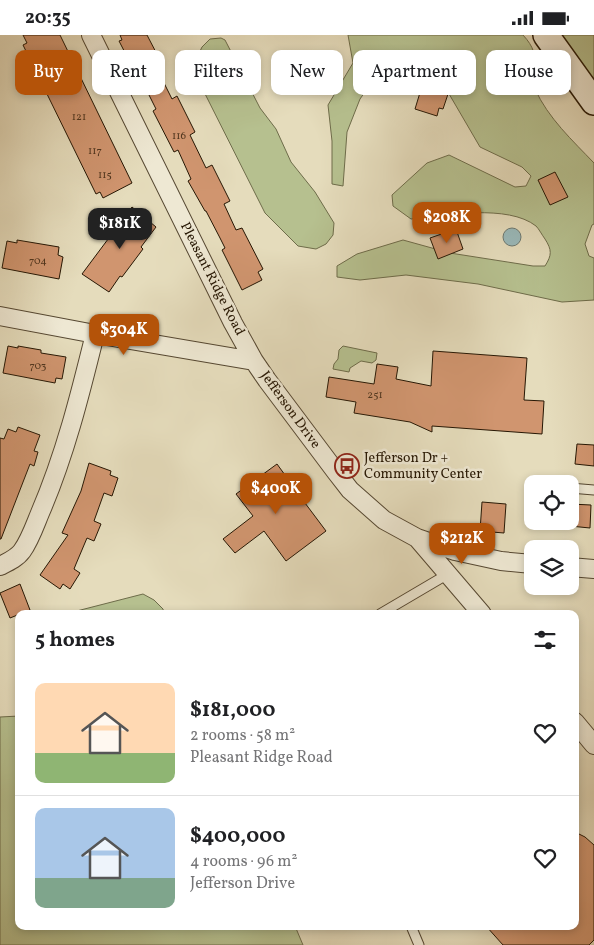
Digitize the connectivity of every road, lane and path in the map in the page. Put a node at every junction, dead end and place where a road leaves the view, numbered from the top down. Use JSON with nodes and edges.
{"nodes":[{"id":1,"x":92,"y":35,"type":"edge"},
{"id":2,"x":546,"y":35,"type":"edge"},
{"id":3,"x":594,"y":102,"type":"edge"},
{"id":4,"x":0,"y":316,"type":"edge"},
{"id":5,"x":94,"y":334,"type":"junction"},
{"id":6,"x":254,"y":361,"type":"junction"},
{"id":7,"x":579,"y":488,"type":"edge"},
{"id":8,"x":594,"y":490,"type":"edge"},
{"id":9,"x":417,"y":538,"type":"junction"},
{"id":10,"x":524,"y":563,"type":"edge"},
{"id":11,"x":0,"y":566,"type":"edge"},
{"id":12,"x":579,"y":568,"type":"edge"},
{"id":13,"x":594,"y":569,"type":"edge"},
{"id":14,"x":448,"y":574,"type":"junction"},
{"id":15,"x":387,"y":610,"type":"edge"},
{"id":16,"x":479,"y":610,"type":"edge"},
{"id":17,"x":579,"y":728,"type":"edge"},
{"id":18,"x":594,"y":745,"type":"edge"},
{"id":19,"x":413,"y":930,"type":"edge"},
{"id":20,"x":419,"y":945,"type":"edge"}],
"edges":[{"from":1,"to":6,"type":"street","name":"Pleasant Ridge Road"},
{"from":2,"to":3,"type":"street"},
{"from":4,"to":5,"type":"street"},
{"from":5,"to":6,"type":"street"},
{"from":5,"to":11,"type":"street"},
{"from":6,"to":9,"type":"street","name":"Jefferson Drive"},
{"from":7,"to":8,"type":"lane"},
{"from":9,"to":10,"type":"street","name":"Jefferson Drive"},
{"from":9,"to":14,"type":"street"},
{"from":12,"to":13,"type":"street"},
{"from":14,"to":15,"type":"lane"},
{"from":14,"to":16,"type":"street"},
{"from":17,"to":18,"type":"street"},
{"from":19,"to":20,"type":"lane"}]}
